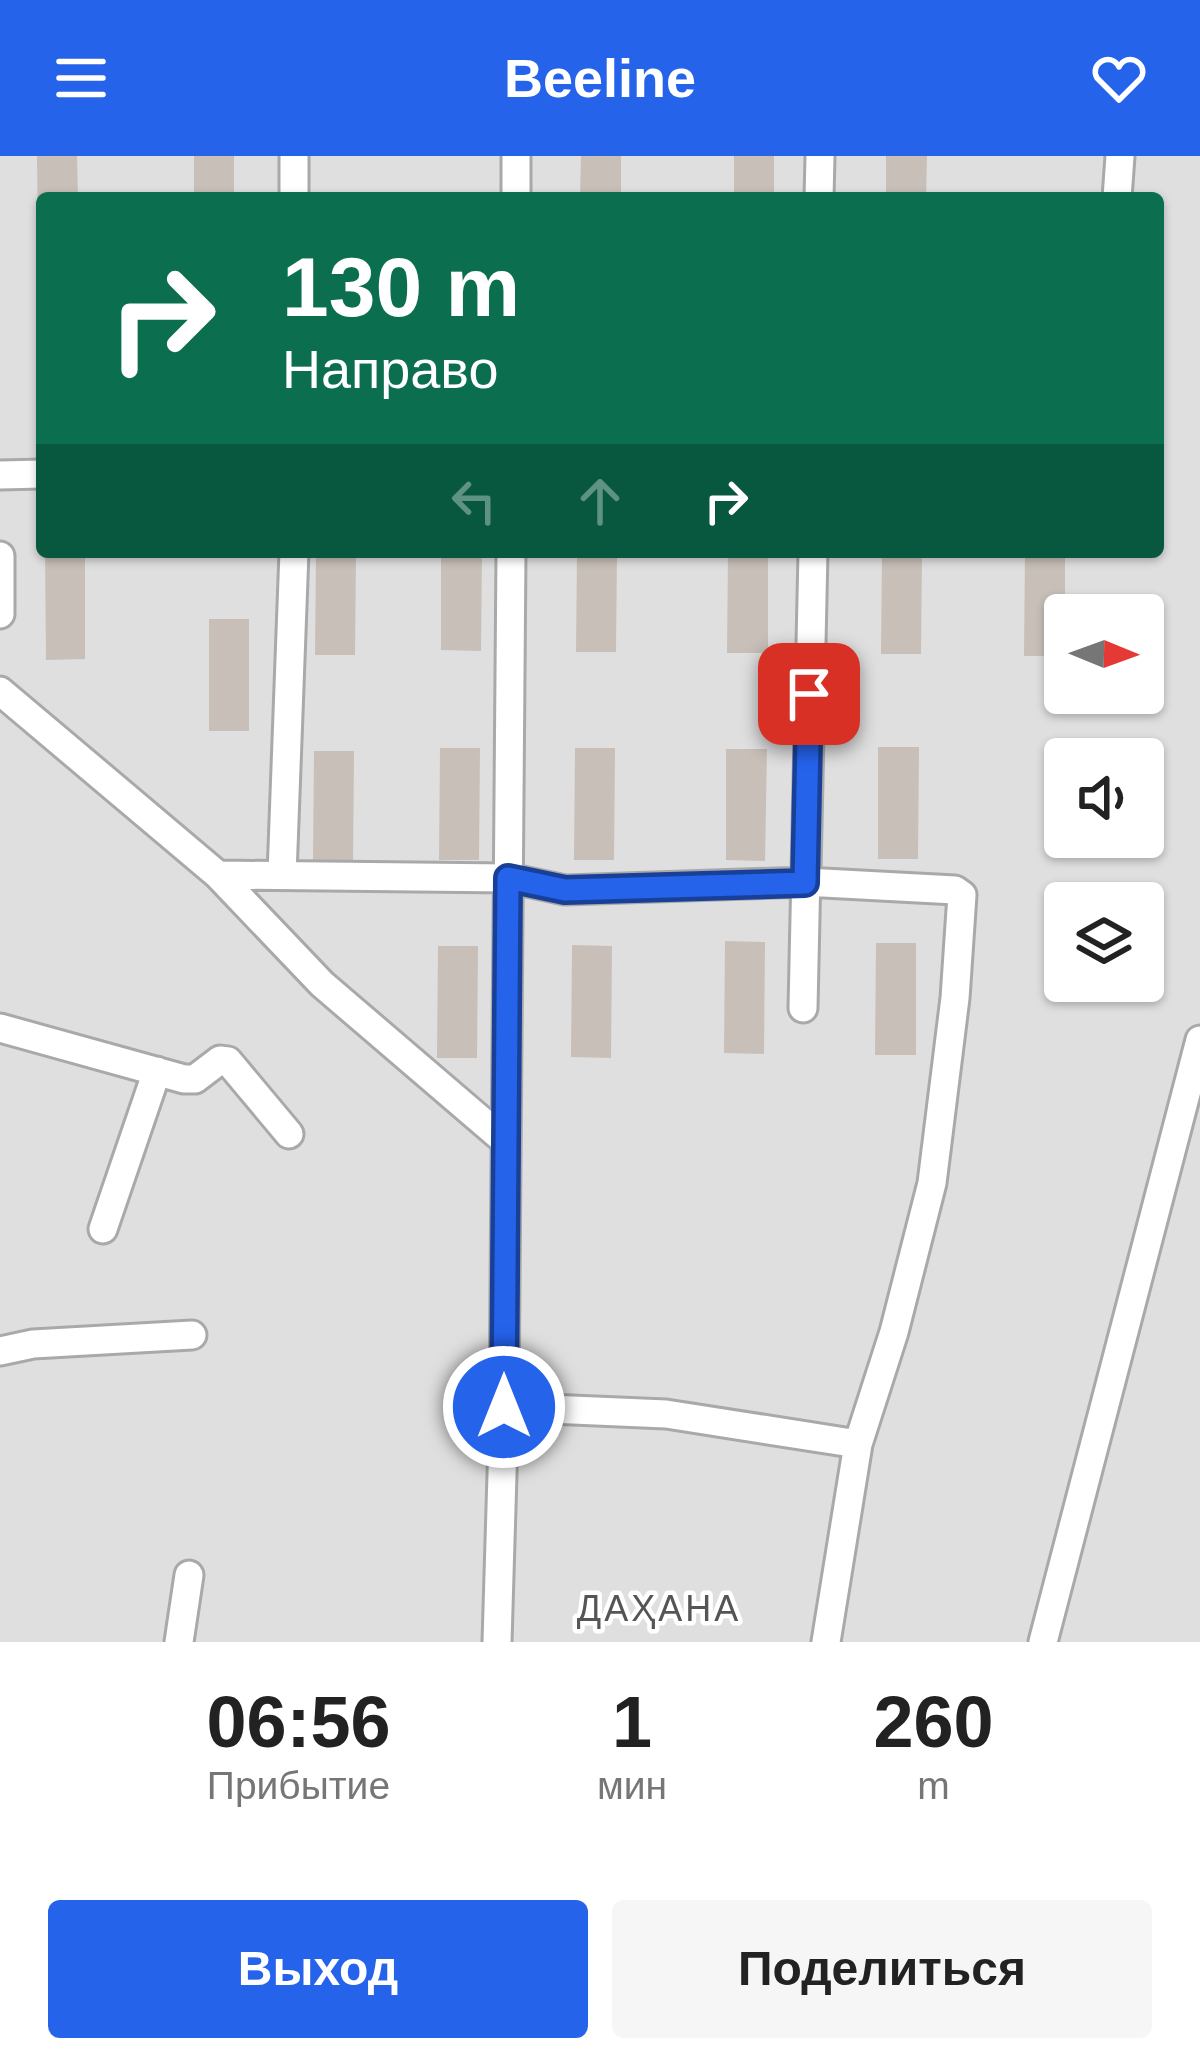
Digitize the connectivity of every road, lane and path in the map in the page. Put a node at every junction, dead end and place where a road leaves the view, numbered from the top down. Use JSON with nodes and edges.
{"nodes":[{"id":1,"x":294,"y":156,"type":"edge"},
{"id":2,"x":516,"y":156,"type":"edge"},
{"id":3,"x":820,"y":156,"type":"edge"},
{"id":4,"x":1120,"y":156,"type":"edge"},
{"id":5,"x":294,"y":192,"type":"edge"},
{"id":6,"x":516,"y":192,"type":"edge"},
{"id":7,"x":819,"y":192,"type":"edge"},
{"id":8,"x":1118,"y":192,"type":"edge"},
{"id":9,"x":36,"y":474,"type":"edge"},
{"id":10,"x":0,"y":475,"type":"edge"},
{"id":11,"x":0,"y":556,"type":"edge"},
{"id":12,"x":294,"y":558,"type":"edge"},
{"id":13,"x":512,"y":558,"type":"edge"},
{"id":14,"x":813,"y":558,"type":"edge"},
{"id":15,"x":0,"y":614,"type":"edge"},
{"id":16,"x":0,"y":692,"type":"edge"},
{"id":17,"x":218,"y":875,"type":"junction"},
{"id":18,"x":282,"y":875,"type":"junction"},
{"id":19,"x":508,"y":878,"type":"junction"},
{"id":20,"x":805,"y":883,"type":"junction"},
{"id":21,"x":803,"y":1008,"type":"dead end"},
{"id":22,"x":0,"y":1028,"type":"edge"},
{"id":23,"x":1200,"y":1040,"type":"edge"},
{"id":24,"x":157,"y":1071,"type":"junction"},
{"id":25,"x":290,"y":1134,"type":"dead end"},
{"id":26,"x":504,"y":1140,"type":"junction"},
{"id":27,"x":1170,"y":1154,"type":"junction"},
{"id":28,"x":1200,"y":1157,"type":"edge"},
{"id":29,"x":103,"y":1229,"type":"dead end"},
{"id":30,"x":192,"y":1335,"type":"dead end"},
{"id":31,"x":0,"y":1351,"type":"edge"},
{"id":32,"x":504,"y":1407,"type":"junction"},
{"id":33,"x":858,"y":1444,"type":"junction"},
{"id":34,"x":189,"y":1575,"type":"dead end"},
{"id":35,"x":179,"y":1642,"type":"edge"},
{"id":36,"x":497,"y":1642,"type":"edge"},
{"id":37,"x":826,"y":1642,"type":"edge"},
{"id":38,"x":1043,"y":1642,"type":"edge"}],
"edges":[{"from":1,"to":5,"type":"street"},
{"from":2,"to":6,"type":"street"},
{"from":3,"to":7,"type":"street"},
{"from":4,"to":8,"type":"street"},
{"from":9,"to":10,"type":"street"},
{"from":11,"to":15,"type":"street"},
{"from":12,"to":18,"type":"street"},
{"from":13,"to":19,"type":"street"},
{"from":14,"to":20,"type":"street"},
{"from":16,"to":17,"type":"street"},
{"from":17,"to":18,"type":"street"},
{"from":17,"to":26,"type":"street"},
{"from":18,"to":19,"type":"street"},
{"from":19,"to":20,"type":"street"},
{"from":19,"to":26,"type":"street"},
{"from":20,"to":21,"type":"street"},
{"from":20,"to":33,"type":"street"},
{"from":22,"to":24,"type":"street"},
{"from":23,"to":27,"type":"street"},
{"from":24,"to":25,"type":"street"},
{"from":24,"to":29,"type":"street"},
{"from":26,"to":32,"type":"street"},
{"from":27,"to":28,"type":"street"},
{"from":27,"to":38,"type":"street"},
{"from":30,"to":31,"type":"street"},
{"from":32,"to":33,"type":"street"},
{"from":32,"to":36,"type":"street"},
{"from":33,"to":37,"type":"street"},
{"from":34,"to":35,"type":"street"}]}
